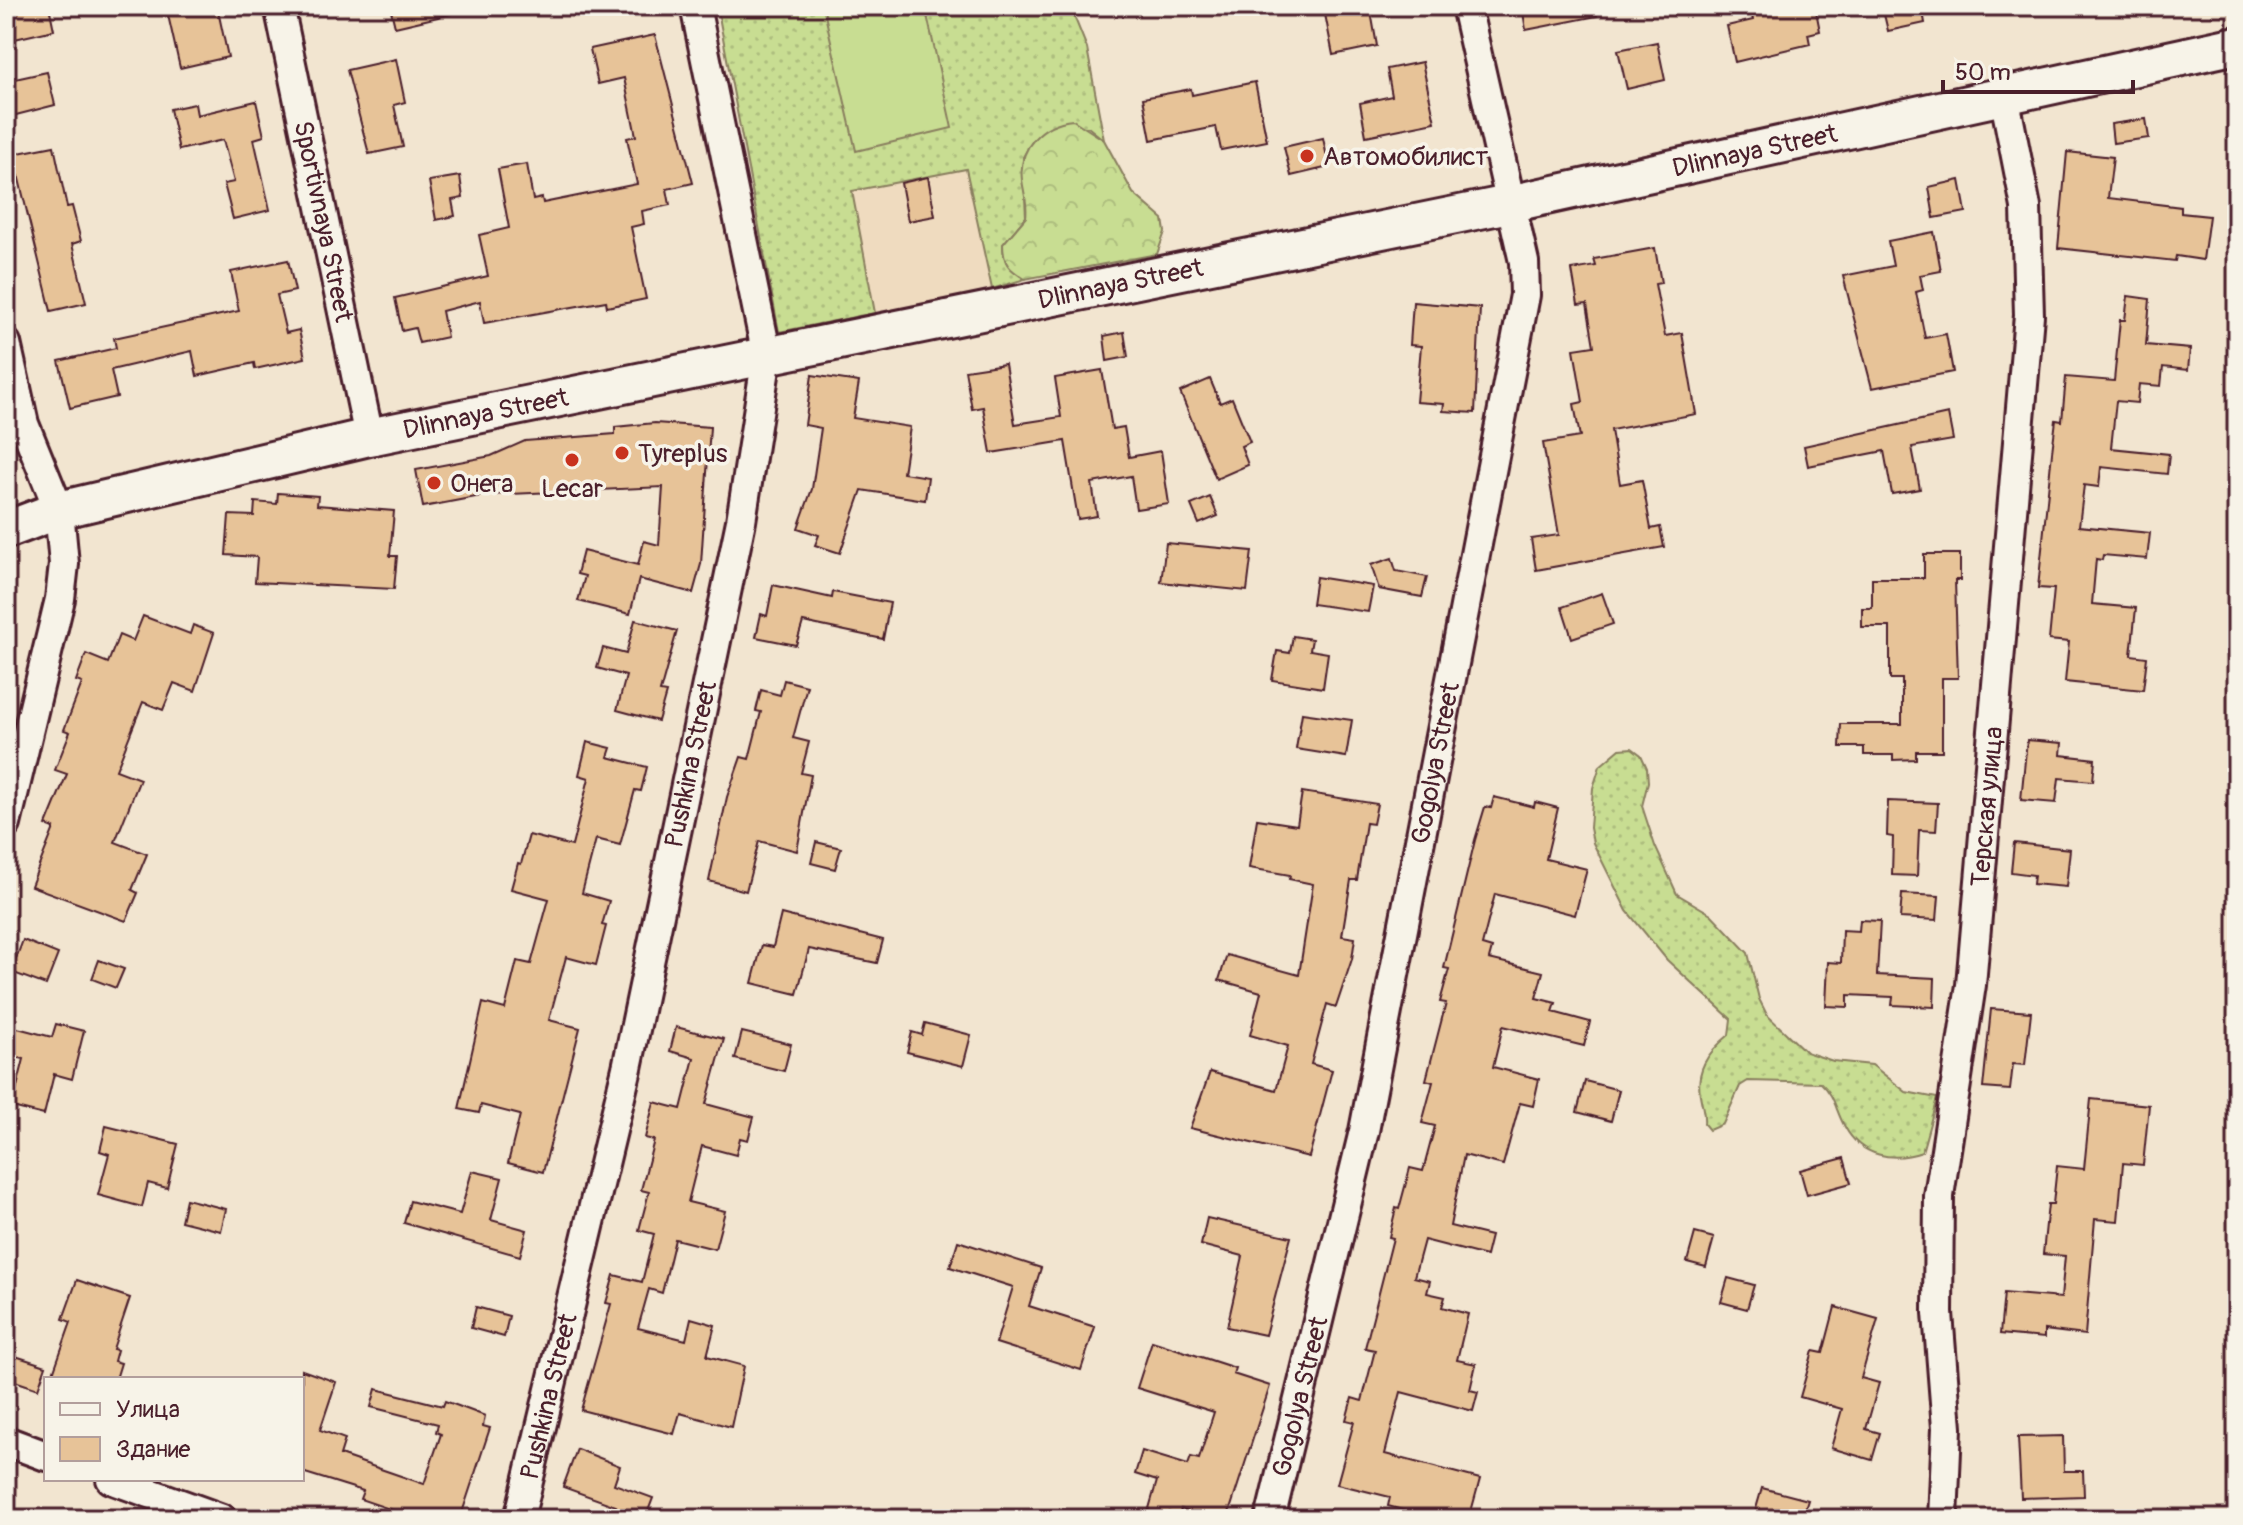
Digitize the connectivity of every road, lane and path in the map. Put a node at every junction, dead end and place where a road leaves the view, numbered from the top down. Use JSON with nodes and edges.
{"nodes":[{"id":1,"x":279,"y":6,"type":"edge"},
{"id":2,"x":695,"y":6,"type":"edge"},
{"id":3,"x":1466,"y":6,"type":"edge"},
{"id":4,"x":2237,"y":45,"type":"edge"},
{"id":5,"x":2004,"y":95,"type":"junction"},
{"id":6,"x":1509,"y":204,"type":"junction"},
{"id":7,"x":6,"y":343,"type":"edge"},
{"id":8,"x":767,"y":356,"type":"junction"},
{"id":9,"x":369,"y":437,"type":"junction"},
{"id":10,"x":59,"y":510,"type":"junction"},
{"id":11,"x":6,"y":530,"type":"edge"},
{"id":12,"x":6,"y":824,"type":"edge"},
{"id":13,"x":6,"y":1441,"type":"edge"},
{"id":14,"x":44,"y":1455,"type":"edge"},
{"id":15,"x":117,"y":1481,"type":"edge"},
{"id":16,"x":222,"y":1519,"type":"edge"},
{"id":17,"x":519,"y":1519,"type":"edge"},
{"id":18,"x":1270,"y":1519,"type":"edge"},
{"id":19,"x":1943,"y":1519,"type":"edge"}],
"edges":[{"from":1,"to":9,"type":"street","name":"Sportivnaya Street"},
{"from":2,"to":8,"type":"street","name":"Pushkina Street"},
{"from":3,"to":6,"type":"street","name":"Gogolya Street"},
{"from":4,"to":5,"type":"street","name":"Dlinnaya Street"},
{"from":5,"to":6,"type":"street","name":"Dlinnaya Street"},
{"from":5,"to":19,"type":"street","name":"Терская улица"},
{"from":6,"to":8,"type":"street","name":"Dlinnaya Street"},
{"from":6,"to":18,"type":"street","name":"Gogolya Street"},
{"from":7,"to":10,"type":"street"},
{"from":8,"to":9,"type":"street","name":"Dlinnaya Street"},
{"from":8,"to":17,"type":"street","name":"Pushkina Street"},
{"from":9,"to":10,"type":"street","name":"Dlinnaya Street"},
{"from":10,"to":11,"type":"street","name":"Dlinnaya Street"},
{"from":10,"to":12,"type":"street"},
{"from":13,"to":14,"type":"street"},
{"from":15,"to":16,"type":"street"}]}
